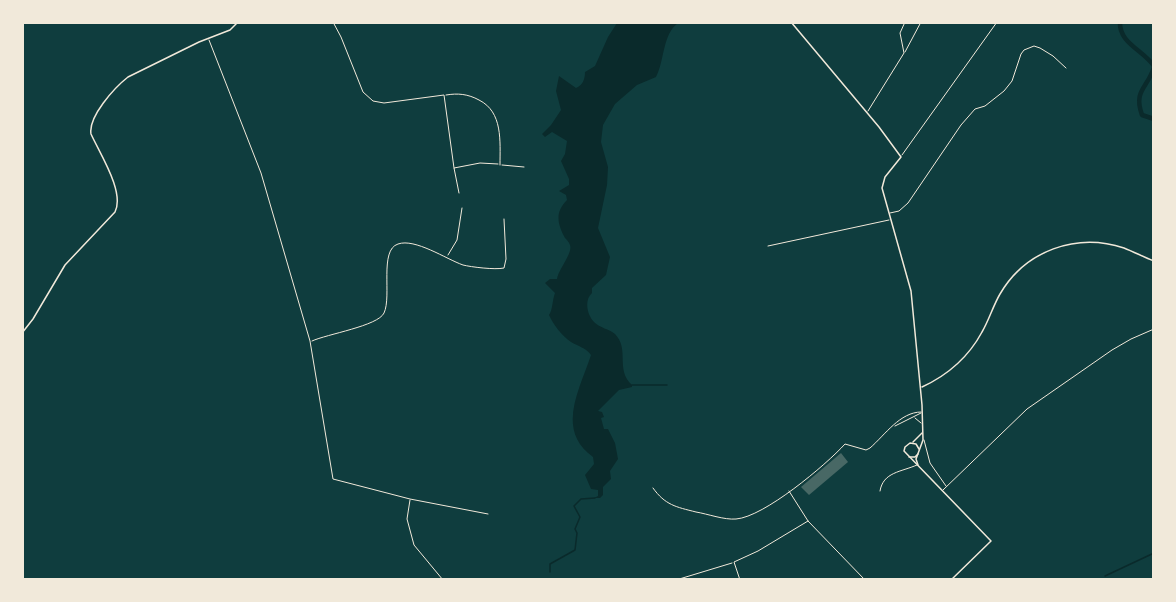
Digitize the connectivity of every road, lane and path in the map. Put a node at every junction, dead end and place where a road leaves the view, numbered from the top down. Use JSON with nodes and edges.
{"nodes":[{"id":1,"x":238,"y":22,"type":"edge"},
{"id":2,"x":333,"y":22,"type":"edge"},
{"id":3,"x":791,"y":22,"type":"edge"},
{"id":4,"x":904,"y":22,"type":"edge"},
{"id":5,"x":921,"y":22,"type":"edge"},
{"id":6,"x":997,"y":22,"type":"edge"},
{"id":7,"x":209,"y":38,"type":"junction"},
{"id":8,"x":904,"y":53,"type":"junction"},
{"id":9,"x":1066,"y":68,"type":"dead end"},
{"id":10,"x":444,"y":95,"type":"junction"},
{"id":11,"x":867,"y":112,"type":"junction"},
{"id":12,"x":901,"y":156,"type":"junction"},
{"id":13,"x":500,"y":165,"type":"junction"},
{"id":14,"x":524,"y":167,"type":"dead end"},
{"id":15,"x":454,"y":168,"type":"junction"},
{"id":16,"x":459,"y":193,"type":"dead end"},
{"id":17,"x":462,"y":208,"type":"dead end"},
{"id":18,"x":889,"y":214,"type":"junction"},
{"id":19,"x":504,"y":219,"type":"dead end"},
{"id":20,"x":891,"y":219,"type":"junction"},
{"id":21,"x":768,"y":246,"type":"dead end"},
{"id":22,"x":447,"y":257,"type":"junction"},
{"id":23,"x":1154,"y":261,"type":"edge"},
{"id":24,"x":1154,"y":329,"type":"edge"},
{"id":25,"x":22,"y":333,"type":"edge"},
{"id":26,"x":310,"y":342,"type":"junction"},
{"id":27,"x":921,"y":387,"type":"junction"},
{"id":28,"x":922,"y":412,"type":"junction"},
{"id":29,"x":914,"y":418,"type":"junction"},
{"id":30,"x":922,"y":424,"type":"junction"},
{"id":31,"x":894,"y":426,"type":"junction"},
{"id":32,"x":922,"y":429,"type":"junction"},
{"id":33,"x":923,"y":437,"type":"junction"},
{"id":34,"x":912,"y":443,"type":"junction"},
{"id":35,"x":918,"y":452,"type":"junction"},
{"id":36,"x":908,"y":457,"type":"junction"},
{"id":37,"x":918,"y":465,"type":"junction"},
{"id":38,"x":946,"y":486,"type":"junction"},
{"id":39,"x":653,"y":488,"type":"dead end"},
{"id":40,"x":942,"y":490,"type":"junction"},
{"id":41,"x":789,"y":491,"type":"junction"},
{"id":42,"x":880,"y":491,"type":"dead end"},
{"id":43,"x":410,"y":499,"type":"junction"},
{"id":44,"x":488,"y":514,"type":"dead end"},
{"id":45,"x":808,"y":521,"type":"junction"},
{"id":46,"x":734,"y":562,"type":"junction"},
{"id":47,"x":443,"y":579,"type":"edge"},
{"id":48,"x":676,"y":579,"type":"edge"},
{"id":49,"x":740,"y":579,"type":"edge"},
{"id":50,"x":865,"y":579,"type":"edge"},
{"id":51,"x":952,"y":579,"type":"edge"}],
"edges":[{"from":1,"to":7,"type":"street"},
{"from":2,"to":10,"type":"street"},
{"from":3,"to":11,"type":"street"},
{"from":4,"to":8,"type":"street"},
{"from":5,"to":8,"type":"street"},
{"from":6,"to":12,"type":"street"},
{"from":7,"to":25,"type":"street"},
{"from":7,"to":26,"type":"street"},
{"from":8,"to":11,"type":"street"},
{"from":9,"to":18,"type":"street"},
{"from":10,"to":13,"type":"street"},
{"from":10,"to":15,"type":"street"},
{"from":11,"to":12,"type":"street"},
{"from":12,"to":18,"type":"street"},
{"from":13,"to":14,"type":"street"},
{"from":13,"to":15,"type":"street"},
{"from":15,"to":16,"type":"street"},
{"from":17,"to":22,"type":"street"},
{"from":18,"to":20,"type":"street"},
{"from":19,"to":22,"type":"street"},
{"from":20,"to":21,"type":"street"},
{"from":20,"to":27,"type":"street"},
{"from":22,"to":26,"type":"street"},
{"from":23,"to":27,"type":"street"},
{"from":24,"to":38,"type":"street"},
{"from":26,"to":43,"type":"street"},
{"from":27,"to":28,"type":"street"},
{"from":28,"to":29,"type":"street"},
{"from":28,"to":30,"type":"street"},
{"from":28,"to":31,"type":"street"},
{"from":29,"to":30,"type":"street"},
{"from":29,"to":31,"type":"street"},
{"from":30,"to":32,"type":"street"},
{"from":31,"to":41,"type":"street"},
{"from":32,"to":33,"type":"street"},
{"from":32,"to":34,"type":"street"},
{"from":33,"to":35,"type":"street"},
{"from":33,"to":38,"type":"street"},
{"from":34,"to":35,"type":"street"},
{"from":34,"to":36,"type":"street"},
{"from":35,"to":36,"type":"street"},
{"from":35,"to":37,"type":"street"},
{"from":36,"to":37,"type":"street"},
{"from":37,"to":40,"type":"street"},
{"from":37,"to":42,"type":"street"},
{"from":38,"to":40,"type":"street"},
{"from":39,"to":41,"type":"street"},
{"from":40,"to":51,"type":"street"},
{"from":41,"to":45,"type":"street"},
{"from":43,"to":44,"type":"street"},
{"from":43,"to":47,"type":"street"},
{"from":45,"to":46,"type":"street"},
{"from":45,"to":50,"type":"street"},
{"from":46,"to":48,"type":"street"},
{"from":46,"to":49,"type":"street"}]}
